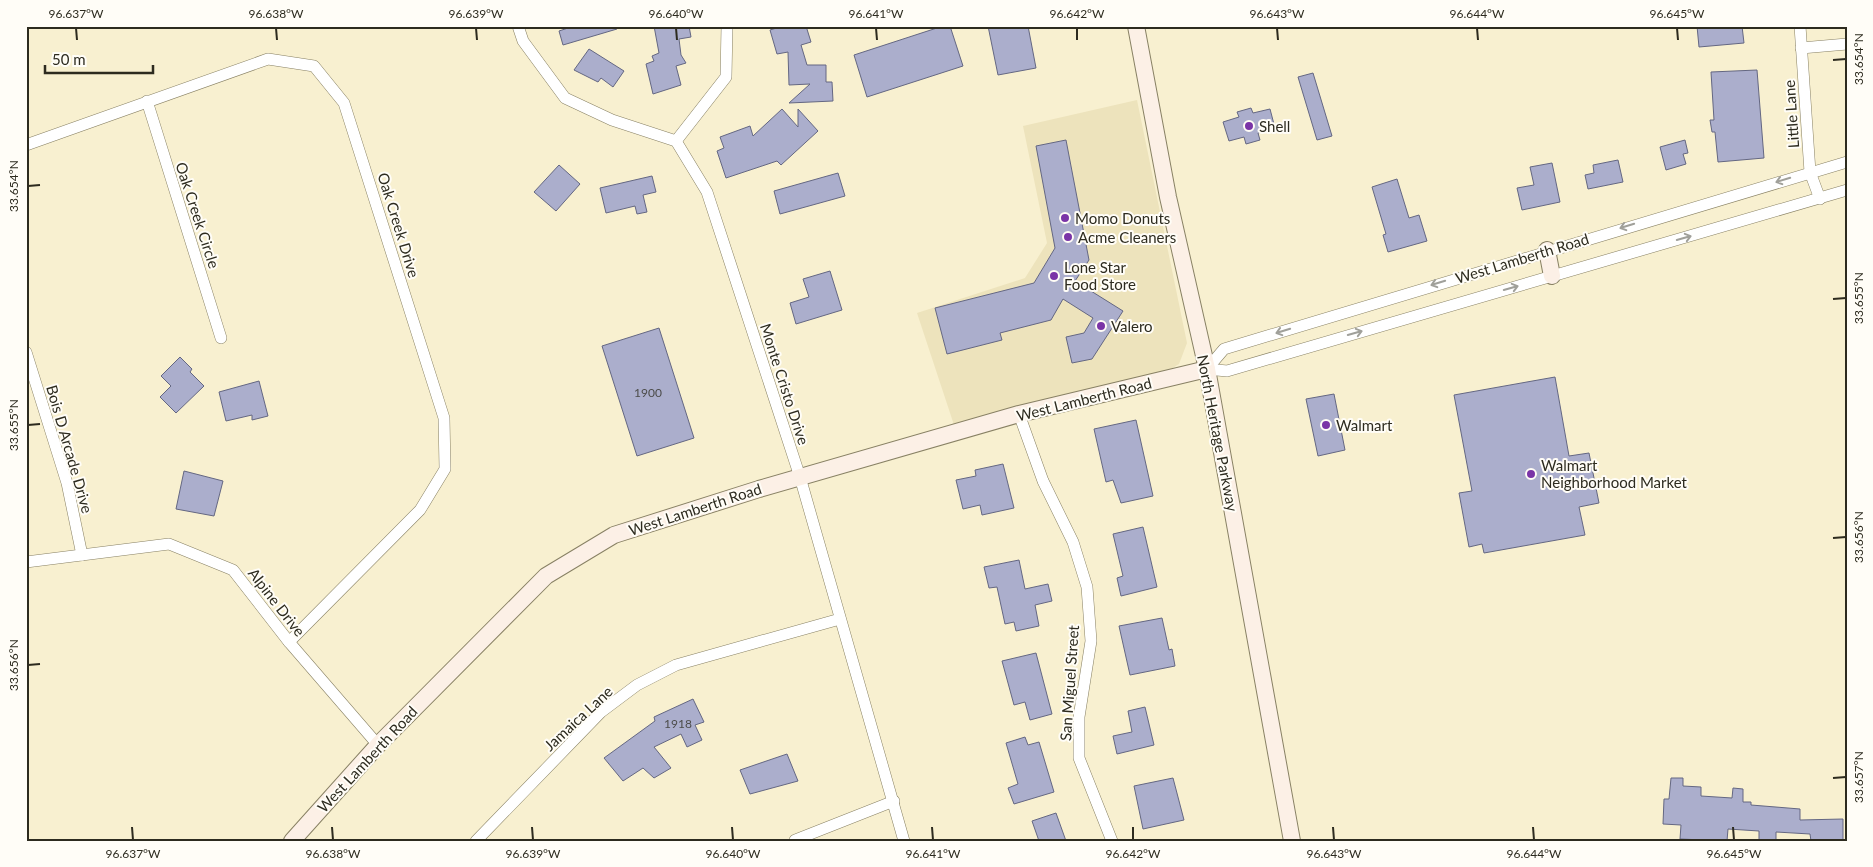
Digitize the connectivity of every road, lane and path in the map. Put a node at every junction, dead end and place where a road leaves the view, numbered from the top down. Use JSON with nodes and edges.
{"nodes":[{"id":1,"x":518,"y":26,"type":"edge"},
{"id":2,"x":727,"y":26,"type":"edge"},
{"id":3,"x":1136,"y":26,"type":"edge"},
{"id":4,"x":1800,"y":26,"type":"edge"},
{"id":5,"x":1847,"y":44,"type":"edge"},
{"id":6,"x":1801,"y":48,"type":"junction"},
{"id":7,"x":147,"y":101,"type":"junction"},
{"id":8,"x":676,"y":141,"type":"junction"},
{"id":9,"x":26,"y":145,"type":"edge"},
{"id":10,"x":1847,"y":162,"type":"edge"},
{"id":11,"x":1810,"y":172,"type":"junction"},
{"id":12,"x":1847,"y":190,"type":"edge"},
{"id":13,"x":1820,"y":199,"type":"junction"},
{"id":14,"x":1547,"y":250,"type":"junction"},
{"id":15,"x":1552,"y":276,"type":"junction"},
{"id":16,"x":221,"y":338,"type":"dead end"},
{"id":17,"x":26,"y":352,"type":"edge"},
{"id":18,"x":1207,"y":369,"type":"junction"},
{"id":19,"x":1019,"y":414,"type":"junction"},
{"id":20,"x":800,"y":477,"type":"junction"},
{"id":21,"x":82,"y":555,"type":"junction"},
{"id":22,"x":26,"y":562,"type":"edge"},
{"id":23,"x":840,"y":619,"type":"junction"},
{"id":24,"x":289,"y":642,"type":"junction"},
{"id":25,"x":378,"y":745,"type":"junction"},
{"id":26,"x":894,"y":801,"type":"junction"},
{"id":27,"x":796,"y":840,"type":"edge"},
{"id":28,"x":292,"y":841,"type":"edge"},
{"id":29,"x":476,"y":841,"type":"edge"},
{"id":30,"x":904,"y":841,"type":"edge"},
{"id":31,"x":1112,"y":841,"type":"edge"},
{"id":32,"x":1292,"y":841,"type":"edge"}],
"edges":[{"from":1,"to":8,"type":"street"},
{"from":2,"to":8,"type":"street"},
{"from":3,"to":18,"type":"street","name":"North Heritage Parkway"},
{"from":4,"to":6,"type":"street","name":"Little Lane"},
{"from":5,"to":6,"type":"street"},
{"from":6,"to":11,"type":"street","name":"Little Lane"},
{"from":7,"to":9,"type":"street","name":"Oak Creek Drive"},
{"from":7,"to":16,"type":"street","name":"Oak Creek Circle"},
{"from":7,"to":24,"type":"street","name":"Oak Creek Drive"},
{"from":8,"to":20,"type":"street","name":"Monte Cristo Drive"},
{"from":10,"to":11,"type":"street","name":"West Lamberth Road"},
{"from":11,"to":13,"type":"street","name":"Little Lane"},
{"from":11,"to":14,"type":"street","name":"West Lamberth Road","one_way":true},
{"from":12,"to":13,"type":"street","name":"West Lamberth Road"},
{"from":15,"to":13,"type":"street","name":"West Lamberth Road","one_way":true},
{"from":14,"to":15,"type":"street"},
{"from":14,"to":18,"type":"street","name":"West Lamberth Road","one_way":true},
{"from":18,"to":15,"type":"street","name":"West Lamberth Road","one_way":true},
{"from":17,"to":21,"type":"street","name":"Bois D Arcade Drive"},
{"from":18,"to":19,"type":"street","name":"West Lamberth Road"},
{"from":18,"to":32,"type":"street","name":"North Heritage Parkway"},
{"from":19,"to":20,"type":"street","name":"West Lamberth Road"},
{"from":19,"to":31,"type":"street","name":"San Miguel Street"},
{"from":20,"to":23,"type":"street","name":"Monte Cristo Drive"},
{"from":20,"to":25,"type":"street","name":"West Lamberth Road"},
{"from":21,"to":22,"type":"street","name":"Alpine Drive"},
{"from":21,"to":24,"type":"street","name":"Alpine Drive"},
{"from":23,"to":26,"type":"street","name":"Monte Cristo Drive"},
{"from":23,"to":29,"type":"street","name":"Jamaica Lane"},
{"from":24,"to":25,"type":"street","name":"Alpine Drive"},
{"from":25,"to":28,"type":"street","name":"West Lamberth Road"},
{"from":26,"to":27,"type":"street"},
{"from":26,"to":30,"type":"street","name":"Monte Cristo Drive"}]}
